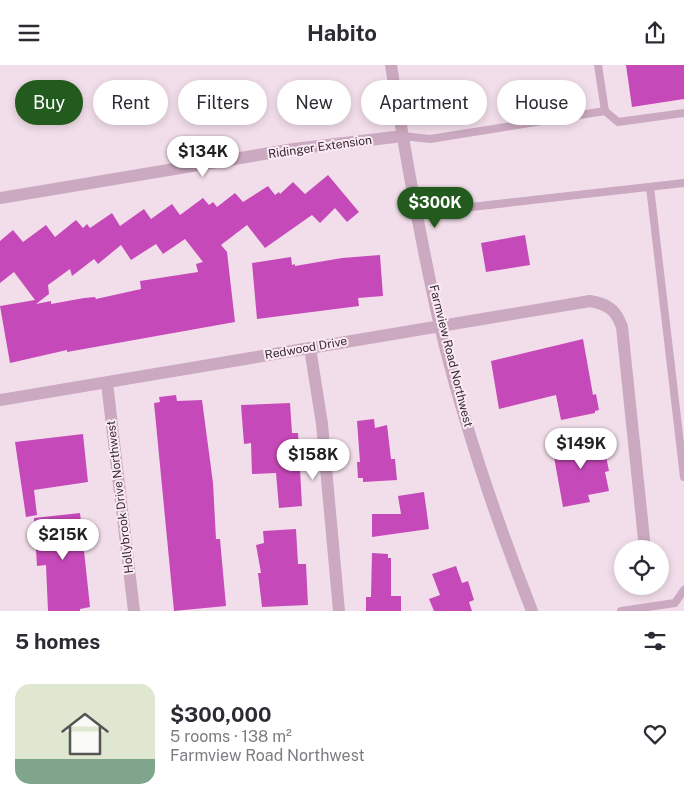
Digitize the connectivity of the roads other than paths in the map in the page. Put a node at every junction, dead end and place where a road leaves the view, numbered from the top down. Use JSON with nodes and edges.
{"nodes":[{"id":1,"x":391,"y":65,"type":"edge"},
{"id":2,"x":598,"y":65,"type":"edge"},
{"id":3,"x":605,"y":111,"type":"junction"},
{"id":4,"x":684,"y":113,"type":"edge"},
{"id":5,"x":403,"y":136,"type":"junction"},
{"id":6,"x":684,"y":183,"type":"edge"},
{"id":7,"x":650,"y":187,"type":"junction"},
{"id":8,"x":0,"y":198,"type":"edge"},
{"id":9,"x":418,"y":213,"type":"junction"},
{"id":10,"x":440,"y":326,"type":"junction"},
{"id":11,"x":310,"y":347,"type":"junction"},
{"id":12,"x":107,"y":383,"type":"junction"},
{"id":13,"x":0,"y":400,"type":"edge"},
{"id":14,"x":684,"y":477,"type":"edge"},
{"id":15,"x":645,"y":540,"type":"edge"},
{"id":16,"x":684,"y":590,"type":"edge"},
{"id":17,"x":134,"y":611,"type":"edge"},
{"id":18,"x":339,"y":611,"type":"edge"},
{"id":19,"x":532,"y":611,"type":"edge"},
{"id":20,"x":621,"y":611,"type":"edge"}],
"edges":[{"from":1,"to":5,"type":"street","name":"Farmview Road Northwest"},
{"from":2,"to":3,"type":"lane"},
{"from":3,"to":4,"type":"lane"},
{"from":3,"to":5,"type":"lane"},
{"from":5,"to":8,"type":"street","name":"Ridinger Extension"},
{"from":5,"to":9,"type":"street","name":"Farmview Road Northwest"},
{"from":6,"to":7,"type":"lane"},
{"from":7,"to":9,"type":"lane"},
{"from":7,"to":14,"type":"lane"},
{"from":9,"to":10,"type":"street","name":"Farmview Road Northwest"},
{"from":10,"to":11,"type":"street","name":"Redwood Drive"},
{"from":10,"to":15,"type":"street","name":"Redwood Drive"},
{"from":10,"to":19,"type":"street","name":"Farmview Road Northwest"},
{"from":11,"to":12,"type":"street","name":"Redwood Drive"},
{"from":11,"to":18,"type":"street"},
{"from":12,"to":13,"type":"street","name":"Redwood Drive"},
{"from":12,"to":17,"type":"street","name":"Hollybrook Drive Northwest"},
{"from":16,"to":20,"type":"lane"}]}
